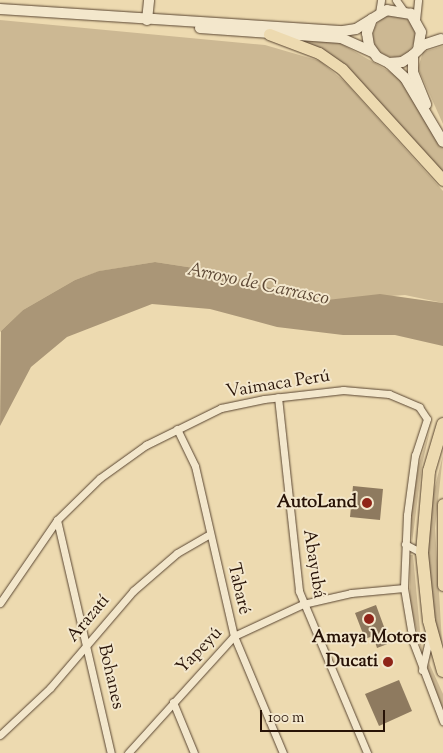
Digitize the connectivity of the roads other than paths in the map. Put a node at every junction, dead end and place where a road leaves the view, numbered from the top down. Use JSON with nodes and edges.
{"nodes":[{"id":1,"x":149,"y":0,"type":"edge"},
{"id":2,"x":382,"y":0,"type":"edge"},
{"id":3,"x":396,"y":0,"type":"edge"},
{"id":4,"x":418,"y":0,"type":"edge"},
{"id":5,"x":0,"y":10,"type":"edge"},
{"id":6,"x":403,"y":10,"type":"junction"},
{"id":7,"x":376,"y":16,"type":"junction"},
{"id":8,"x":147,"y":20,"type":"junction"},
{"id":9,"x":418,"y":23,"type":"junction"},
{"id":10,"x":188,"y":24,"type":"junction"},
{"id":11,"x":269,"y":34,"type":"junction"},
{"id":12,"x":442,"y":40,"type":"edge"},
{"id":13,"x":373,"y":53,"type":"junction"},
{"id":14,"x":416,"y":53,"type":"junction"},
{"id":15,"x":389,"y":63,"type":"junction"},
{"id":16,"x":443,"y":132,"type":"edge"},
{"id":17,"x":443,"y":142,"type":"edge"},
{"id":18,"x":443,"y":180,"type":"edge"},
{"id":19,"x":278,"y":397,"type":"junction"},
{"id":20,"x":443,"y":424,"type":"edge"},
{"id":21,"x":177,"y":428,"type":"junction"},
{"id":22,"x":443,"y":504,"type":"edge"},
{"id":23,"x":57,"y":520,"type":"junction"},
{"id":24,"x":210,"y":534,"type":"junction"},
{"id":25,"x":405,"y":544,"type":"junction"},
{"id":26,"x":422,"y":553,"type":"junction"},
{"id":27,"x":442,"y":579,"type":"edge"},
{"id":28,"x":404,"y":588,"type":"junction"},
{"id":29,"x":0,"y":603,"type":"edge"},
{"id":30,"x":302,"y":604,"type":"junction"},
{"id":31,"x":431,"y":631,"type":"junction"},
{"id":32,"x":234,"y":636,"type":"junction"},
{"id":33,"x":87,"y":643,"type":"junction"},
{"id":34,"x":422,"y":670,"type":"junction"},
{"id":35,"x":443,"y":672,"type":"edge"},
{"id":36,"x":173,"y":702,"type":"junction"},
{"id":37,"x":443,"y":721,"type":"edge"},
{"id":38,"x":0,"y":735,"type":"edge"},
{"id":39,"x":111,"y":753,"type":"edge"},
{"id":40,"x":128,"y":753,"type":"edge"},
{"id":41,"x":194,"y":753,"type":"edge"},
{"id":42,"x":283,"y":753,"type":"edge"},
{"id":43,"x":367,"y":753,"type":"edge"}],
"edges":[{"from":1,"to":8,"type":"main road"},
{"from":2,"to":7,"type":"street"},
{"from":3,"to":6,"type":"street"},
{"from":4,"to":9,"type":"street"},
{"from":5,"to":8,"type":"main road"},
{"from":6,"to":7,"type":"main road"},
{"from":6,"to":9,"type":"main road"},
{"from":7,"to":10,"type":"main road"},
{"from":7,"to":13,"type":"main road"},
{"from":8,"to":10,"type":"main road"},
{"from":9,"to":12,"type":"main road"},
{"from":9,"to":14,"type":"main road"},
{"from":10,"to":11,"type":"main road"},
{"from":11,"to":13,"type":"main road"},
{"from":11,"to":18,"type":"main road"},
{"from":12,"to":14,"type":"main road"},
{"from":13,"to":15,"type":"main road"},
{"from":14,"to":15,"type":"main road"},
{"from":14,"to":16,"type":"main road"},
{"from":15,"to":17,"type":"main road"},
{"from":19,"to":21,"type":"street","name":"Vaimaca Perú"},
{"from":19,"to":25,"type":"street","name":"Vaimaca Perú"},
{"from":19,"to":30,"type":"street","name":"Abayubá"},
{"from":20,"to":26,"type":"highway"},
{"from":21,"to":23,"type":"street","name":"Vaimaca Perú"},
{"from":21,"to":24,"type":"street","name":"Tabaré"},
{"from":22,"to":27,"type":"main road"},
{"from":23,"to":29,"type":"street","name":"Vaimaca Perú"},
{"from":23,"to":33,"type":"street","name":"Bohanes"},
{"from":24,"to":32,"type":"street","name":"Tabaré"},
{"from":24,"to":33,"type":"street","name":"Arazatí"},
{"from":25,"to":26,"type":"street"},
{"from":25,"to":28,"type":"street"},
{"from":26,"to":31,"type":"highway"},
{"from":28,"to":30,"type":"street","name":"Yapeyú"},
{"from":28,"to":34,"type":"street"},
{"from":30,"to":32,"type":"street","name":"Yapeyú"},
{"from":30,"to":43,"type":"street","name":"Abayubá"},
{"from":31,"to":34,"type":"street"},
{"from":31,"to":35,"type":"highway"},
{"from":32,"to":36,"type":"street","name":"Yapeyú"},
{"from":32,"to":42,"type":"street","name":"Tabaré"},
{"from":33,"to":38,"type":"street","name":"Arazatí"},
{"from":33,"to":39,"type":"street","name":"Bohanes"},
{"from":34,"to":37,"type":"street"},
{"from":36,"to":40,"type":"street","name":"Yapeyú"},
{"from":36,"to":41,"type":"street"}]}
